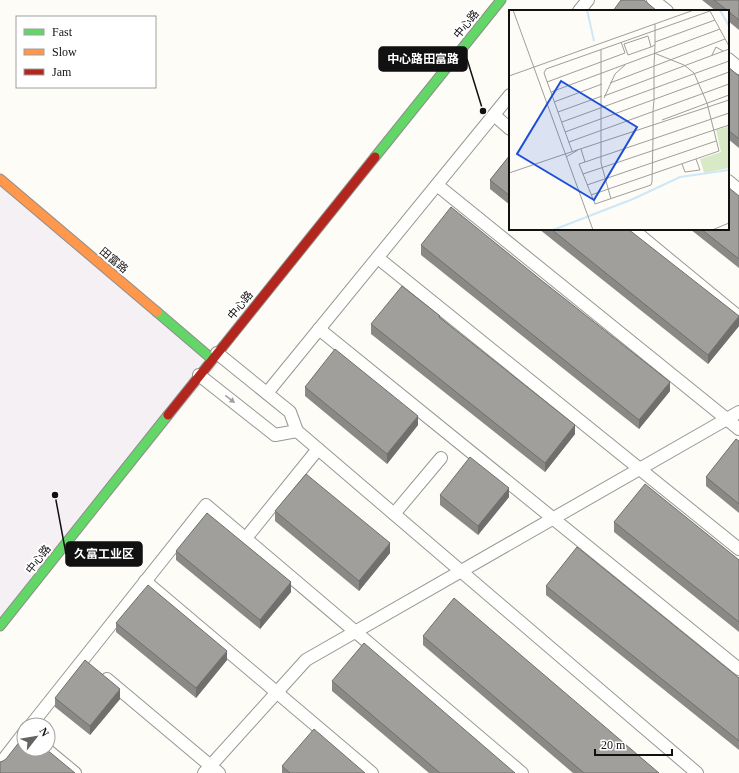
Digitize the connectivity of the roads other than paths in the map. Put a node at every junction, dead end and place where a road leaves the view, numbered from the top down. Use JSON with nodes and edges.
{"nodes":[{"id":1,"x":501,"y":0,"type":"edge"},
{"id":2,"x":588,"y":0,"type":"edge"},
{"id":3,"x":654,"y":0,"type":"edge"},
{"id":4,"x":580,"y":10,"type":"edge"},
{"id":5,"x":666,"y":10,"type":"edge"},
{"id":6,"x":729,"y":61,"type":"edge"},
{"id":7,"x":739,"y":68,"type":"edge"},
{"id":8,"x":509,"y":96,"type":"edge"},
{"id":9,"x":494,"y":115,"type":"junction"},
{"id":10,"x":509,"y":128,"type":"edge"},
{"id":11,"x":0,"y":179,"type":"edge"},
{"id":12,"x":729,"y":182,"type":"edge"},
{"id":13,"x":437,"y":185,"type":"junction"},
{"id":14,"x":739,"y":190,"type":"edge"},
{"id":15,"x":633,"y":230,"type":"edge"},
{"id":16,"x":378,"y":258,"type":"junction"},
{"id":17,"x":739,"y":317,"type":"edge"},
{"id":18,"x":319,"y":329,"type":"junction"},
{"id":19,"x":214,"y":356,"type":"junction"},
{"id":20,"x":199,"y":375,"type":"junction"},
{"id":21,"x":267,"y":393,"type":"junction"},
{"id":22,"x":739,"y":412,"type":"edge"},
{"id":23,"x":739,"y":415,"type":"edge"},
{"id":24,"x":727,"y":419,"type":"junction"},
{"id":25,"x":739,"y":429,"type":"edge"},
{"id":26,"x":297,"y":431,"type":"junction"},
{"id":27,"x":318,"y":449,"type":"junction"},
{"id":28,"x":441,"y":458,"type":"dead end"},
{"id":29,"x":640,"y":469,"type":"junction"},
{"id":30,"x":394,"y":514,"type":"junction"},
{"id":31,"x":553,"y":518,"type":"junction"},
{"id":32,"x":246,"y":538,"type":"junction"},
{"id":33,"x":739,"y":549,"type":"edge"},
{"id":34,"x":461,"y":571,"type":"junction"},
{"id":35,"x":145,"y":581,"type":"junction"},
{"id":36,"x":0,"y":626,"type":"edge"},
{"id":37,"x":355,"y":631,"type":"junction"},
{"id":38,"x":739,"y":669,"type":"edge"},
{"id":39,"x":102,"y":674,"type":"edge"},
{"id":40,"x":277,"y":692,"type":"junction"},
{"id":41,"x":38,"y":717,"type":"edge"},
{"id":42,"x":16,"y":743,"type":"edge"},
{"id":43,"x":56,"y":757,"type":"edge"},
{"id":44,"x":0,"y":764,"type":"edge"},
{"id":45,"x":211,"y":771,"type":"edge"},
{"id":46,"x":75,"y":773,"type":"edge"},
{"id":47,"x":372,"y":773,"type":"edge"},
{"id":48,"x":522,"y":773,"type":"edge"},
{"id":49,"x":697,"y":773,"type":"edge"}],
"edges":[{"from":1,"to":19,"type":"street","name":"中心路"},
{"from":2,"to":4,"type":"lane"},
{"from":3,"to":5,"type":"lane"},
{"from":6,"to":7,"type":"lane"},
{"from":8,"to":9,"type":"lane"},
{"from":9,"to":10,"type":"lane"},
{"from":9,"to":13,"type":"lane"},
{"from":11,"to":19,"type":"street","name":"田富路"},
{"from":12,"to":14,"type":"lane"},
{"from":13,"to":16,"type":"lane"},
{"from":13,"to":24,"type":"lane"},
{"from":15,"to":17,"type":"lane"},
{"from":16,"to":18,"type":"lane"},
{"from":16,"to":29,"type":"lane"},
{"from":18,"to":21,"type":"lane"},
{"from":18,"to":31,"type":"lane"},
{"from":19,"to":20,"type":"street","name":"中心路"},
{"from":19,"to":21,"type":"lane"},
{"from":20,"to":26,"type":"lane","one_way":true},
{"from":20,"to":36,"type":"street","name":"中心路"},
{"from":21,"to":26,"type":"lane"},
{"from":22,"to":24,"type":"lane"},
{"from":23,"to":24,"type":"lane"},
{"from":24,"to":25,"type":"lane"},
{"from":24,"to":29,"type":"lane"},
{"from":26,"to":27,"type":"lane"},
{"from":27,"to":30,"type":"lane"},
{"from":27,"to":32,"type":"lane"},
{"from":28,"to":30,"type":"lane"},
{"from":29,"to":31,"type":"lane"},
{"from":29,"to":33,"type":"lane"},
{"from":30,"to":34,"type":"lane"},
{"from":31,"to":34,"type":"lane"},
{"from":31,"to":38,"type":"lane"},
{"from":32,"to":35,"type":"lane"},
{"from":32,"to":37,"type":"lane"},
{"from":34,"to":37,"type":"lane"},
{"from":34,"to":49,"type":"lane"},
{"from":35,"to":40,"type":"lane"},
{"from":35,"to":41,"type":"lane"},
{"from":37,"to":40,"type":"lane"},
{"from":37,"to":48,"type":"lane"},
{"from":39,"to":45,"type":"lane"},
{"from":40,"to":45,"type":"lane"},
{"from":40,"to":47,"type":"lane"},
{"from":42,"to":44,"type":"lane"},
{"from":43,"to":46,"type":"lane"}]}
